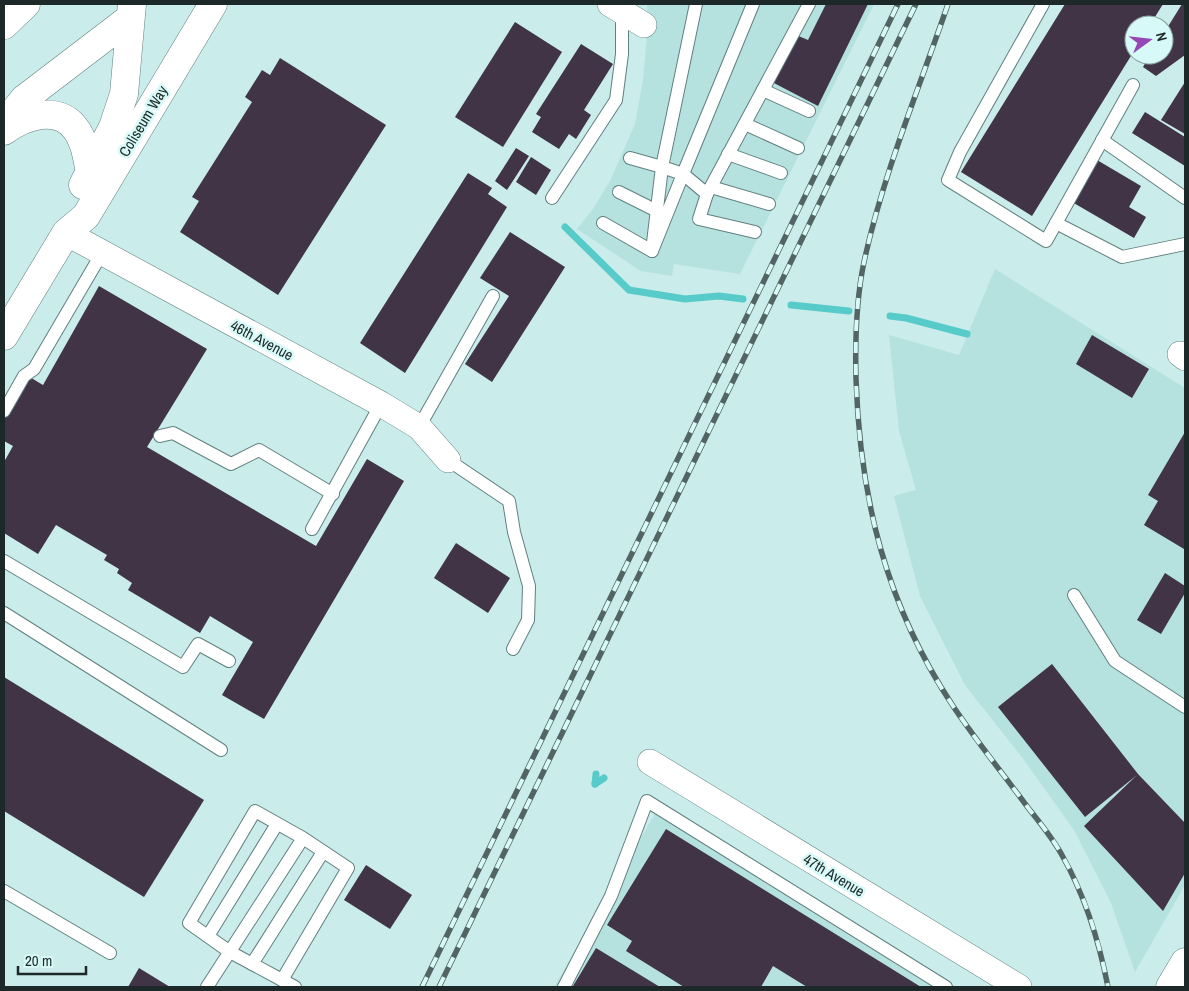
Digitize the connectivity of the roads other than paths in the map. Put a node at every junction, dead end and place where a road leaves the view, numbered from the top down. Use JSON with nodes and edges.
{"nodes":[{"id":1,"x":26,"y":4,"type":"edge"},
{"id":2,"x":213,"y":4,"type":"edge"},
{"id":3,"x":696,"y":4,"type":"edge"},
{"id":4,"x":753,"y":4,"type":"edge"},
{"id":5,"x":809,"y":4,"type":"edge"},
{"id":6,"x":1043,"y":4,"type":"edge"},
{"id":7,"x":616,"y":8,"type":"edge"},
{"id":8,"x":137,"y":9,"type":"edge"},
{"id":9,"x":4,"y":25,"type":"edge"},
{"id":10,"x":644,"y":25,"type":"dead end"},
{"id":11,"x":1133,"y":85,"type":"dead end"},
{"id":12,"x":763,"y":90,"type":"junction"},
{"id":13,"x":809,"y":111,"type":"dead end"},
{"id":14,"x":4,"y":124,"type":"edge"},
{"id":15,"x":745,"y":124,"type":"junction"},
{"id":16,"x":4,"y":131,"type":"edge"},
{"id":17,"x":1102,"y":140,"type":"junction"},
{"id":18,"x":798,"y":148,"type":"dead end"},
{"id":19,"x":728,"y":154,"type":"junction"},
{"id":20,"x":630,"y":158,"type":"dead end"},
{"id":21,"x":662,"y":167,"type":"junction"},
{"id":22,"x":90,"y":173,"type":"junction"},
{"id":23,"x":781,"y":173,"type":"dead end"},
{"id":24,"x":684,"y":174,"type":"junction"},
{"id":25,"x":709,"y":190,"type":"junction"},
{"id":26,"x":619,"y":192,"type":"dead end"},
{"id":27,"x":552,"y":198,"type":"dead end"},
{"id":28,"x":1185,"y":198,"type":"edge"},
{"id":29,"x":769,"y":204,"type":"dead end"},
{"id":30,"x":657,"y":211,"type":"junction"},
{"id":31,"x":603,"y":222,"type":"dead end"},
{"id":32,"x":1056,"y":223,"type":"junction"},
{"id":33,"x":755,"y":232,"type":"dead end"},
{"id":34,"x":66,"y":233,"type":"junction"},
{"id":35,"x":1185,"y":244,"type":"edge"},
{"id":36,"x":652,"y":252,"type":"junction"},
{"id":37,"x":102,"y":253,"type":"junction"},
{"id":38,"x":494,"y":296,"type":"dead end"},
{"id":39,"x":4,"y":336,"type":"edge"},
{"id":40,"x":381,"y":404,"type":"junction"},
{"id":41,"x":4,"y":411,"type":"edge"},
{"id":42,"x":419,"y":427,"type":"junction"},
{"id":43,"x":160,"y":436,"type":"dead end"},
{"id":44,"x":448,"y":460,"type":"joint"},
{"id":45,"x":333,"y":494,"type":"junction"},
{"id":46,"x":312,"y":529,"type":"dead end"},
{"id":47,"x":4,"y":561,"type":"edge"},
{"id":48,"x":1074,"y":595,"type":"dead end"},
{"id":49,"x":4,"y":614,"type":"edge"},
{"id":50,"x":513,"y":649,"type":"dead end"},
{"id":51,"x":229,"y":661,"type":"dead end"},
{"id":52,"x":1185,"y":707,"type":"edge"},
{"id":53,"x":220,"y":750,"type":"dead end"},
{"id":54,"x":650,"y":762,"type":"dead end"},
{"id":55,"x":277,"y":824,"type":"junction"},
{"id":56,"x":303,"y":838,"type":"junction"},
{"id":57,"x":323,"y":852,"type":"junction"},
{"id":58,"x":4,"y":891,"type":"edge"},
{"id":59,"x":208,"y":936,"type":"junction"},
{"id":60,"x":230,"y":952,"type":"junction"},
{"id":61,"x":110,"y":953,"type":"dead end"},
{"id":62,"x":1185,"y":962,"type":"edge"},
{"id":63,"x":252,"y":964,"type":"junction"},
{"id":64,"x":282,"y":980,"type":"junction"},
{"id":65,"x":207,"y":987,"type":"edge"},
{"id":66,"x":295,"y":987,"type":"edge"},
{"id":67,"x":564,"y":987,"type":"edge"},
{"id":68,"x":946,"y":987,"type":"edge"},
{"id":69,"x":1019,"y":987,"type":"edge"},
{"id":70,"x":1170,"y":987,"type":"edge"}],
"edges":[{"from":1,"to":9,"type":"main road"},
{"from":2,"to":34,"type":"main road","name":"Coliseum Way"},
{"from":3,"to":21,"type":"lane"},
{"from":4,"to":24,"type":"lane"},
{"from":5,"to":12,"type":"lane"},
{"from":6,"to":32,"type":"lane"},
{"from":7,"to":10,"type":"street"},
{"from":7,"to":27,"type":"lane"},
{"from":8,"to":14,"type":"main road"},
{"from":8,"to":22,"type":"main road","name":"Coliseum Way"},
{"from":11,"to":17,"type":"lane"},
{"from":12,"to":13,"type":"lane"},
{"from":12,"to":15,"type":"lane"},
{"from":15,"to":18,"type":"lane"},
{"from":15,"to":19,"type":"lane"},
{"from":16,"to":22,"type":"main road"},
{"from":17,"to":28,"type":"lane"},
{"from":17,"to":32,"type":"lane"},
{"from":19,"to":23,"type":"lane"},
{"from":19,"to":25,"type":"lane"},
{"from":20,"to":21,"type":"lane"},
{"from":21,"to":24,"type":"lane"},
{"from":21,"to":30,"type":"lane"},
{"from":22,"to":34,"type":"main road","name":"Coliseum Way"},
{"from":24,"to":25,"type":"lane"},
{"from":24,"to":36,"type":"lane"},
{"from":25,"to":29,"type":"lane"},
{"from":25,"to":33,"type":"lane"},
{"from":26,"to":30,"type":"lane"},
{"from":30,"to":36,"type":"lane"},
{"from":31,"to":36,"type":"lane"},
{"from":32,"to":35,"type":"lane"},
{"from":34,"to":37,"type":"street","name":"46th Avenue"},
{"from":34,"to":39,"type":"main road","name":"Coliseum Way"},
{"from":37,"to":40,"type":"street","name":"46th Avenue"},
{"from":37,"to":41,"type":"lane"},
{"from":38,"to":42,"type":"lane"},
{"from":40,"to":42,"type":"street","name":"46th Avenue"},
{"from":40,"to":45,"type":"lane"},
{"from":42,"to":44,"type":"street","name":"46th Avenue"},
{"from":43,"to":45,"type":"lane"},
{"from":44,"to":50,"type":"lane"},
{"from":45,"to":46,"type":"lane"},
{"from":47,"to":51,"type":"lane"},
{"from":48,"to":52,"type":"lane"},
{"from":49,"to":53,"type":"lane"},
{"from":54,"to":69,"type":"street","name":"47th Avenue"},
{"from":55,"to":56,"type":"lane"},
{"from":55,"to":59,"type":"lane"},
{"from":55,"to":59,"type":"lane"},
{"from":56,"to":57,"type":"lane"},
{"from":56,"to":60,"type":"lane"},
{"from":57,"to":63,"type":"lane"},
{"from":57,"to":64,"type":"lane"},
{"from":58,"to":61,"type":"lane"},
{"from":59,"to":60,"type":"lane"},
{"from":60,"to":63,"type":"lane"},
{"from":60,"to":65,"type":"lane"},
{"from":62,"to":70,"type":"main road"},
{"from":63,"to":64,"type":"lane"},
{"from":64,"to":66,"type":"lane"},
{"from":67,"to":68,"type":"lane"}]}
